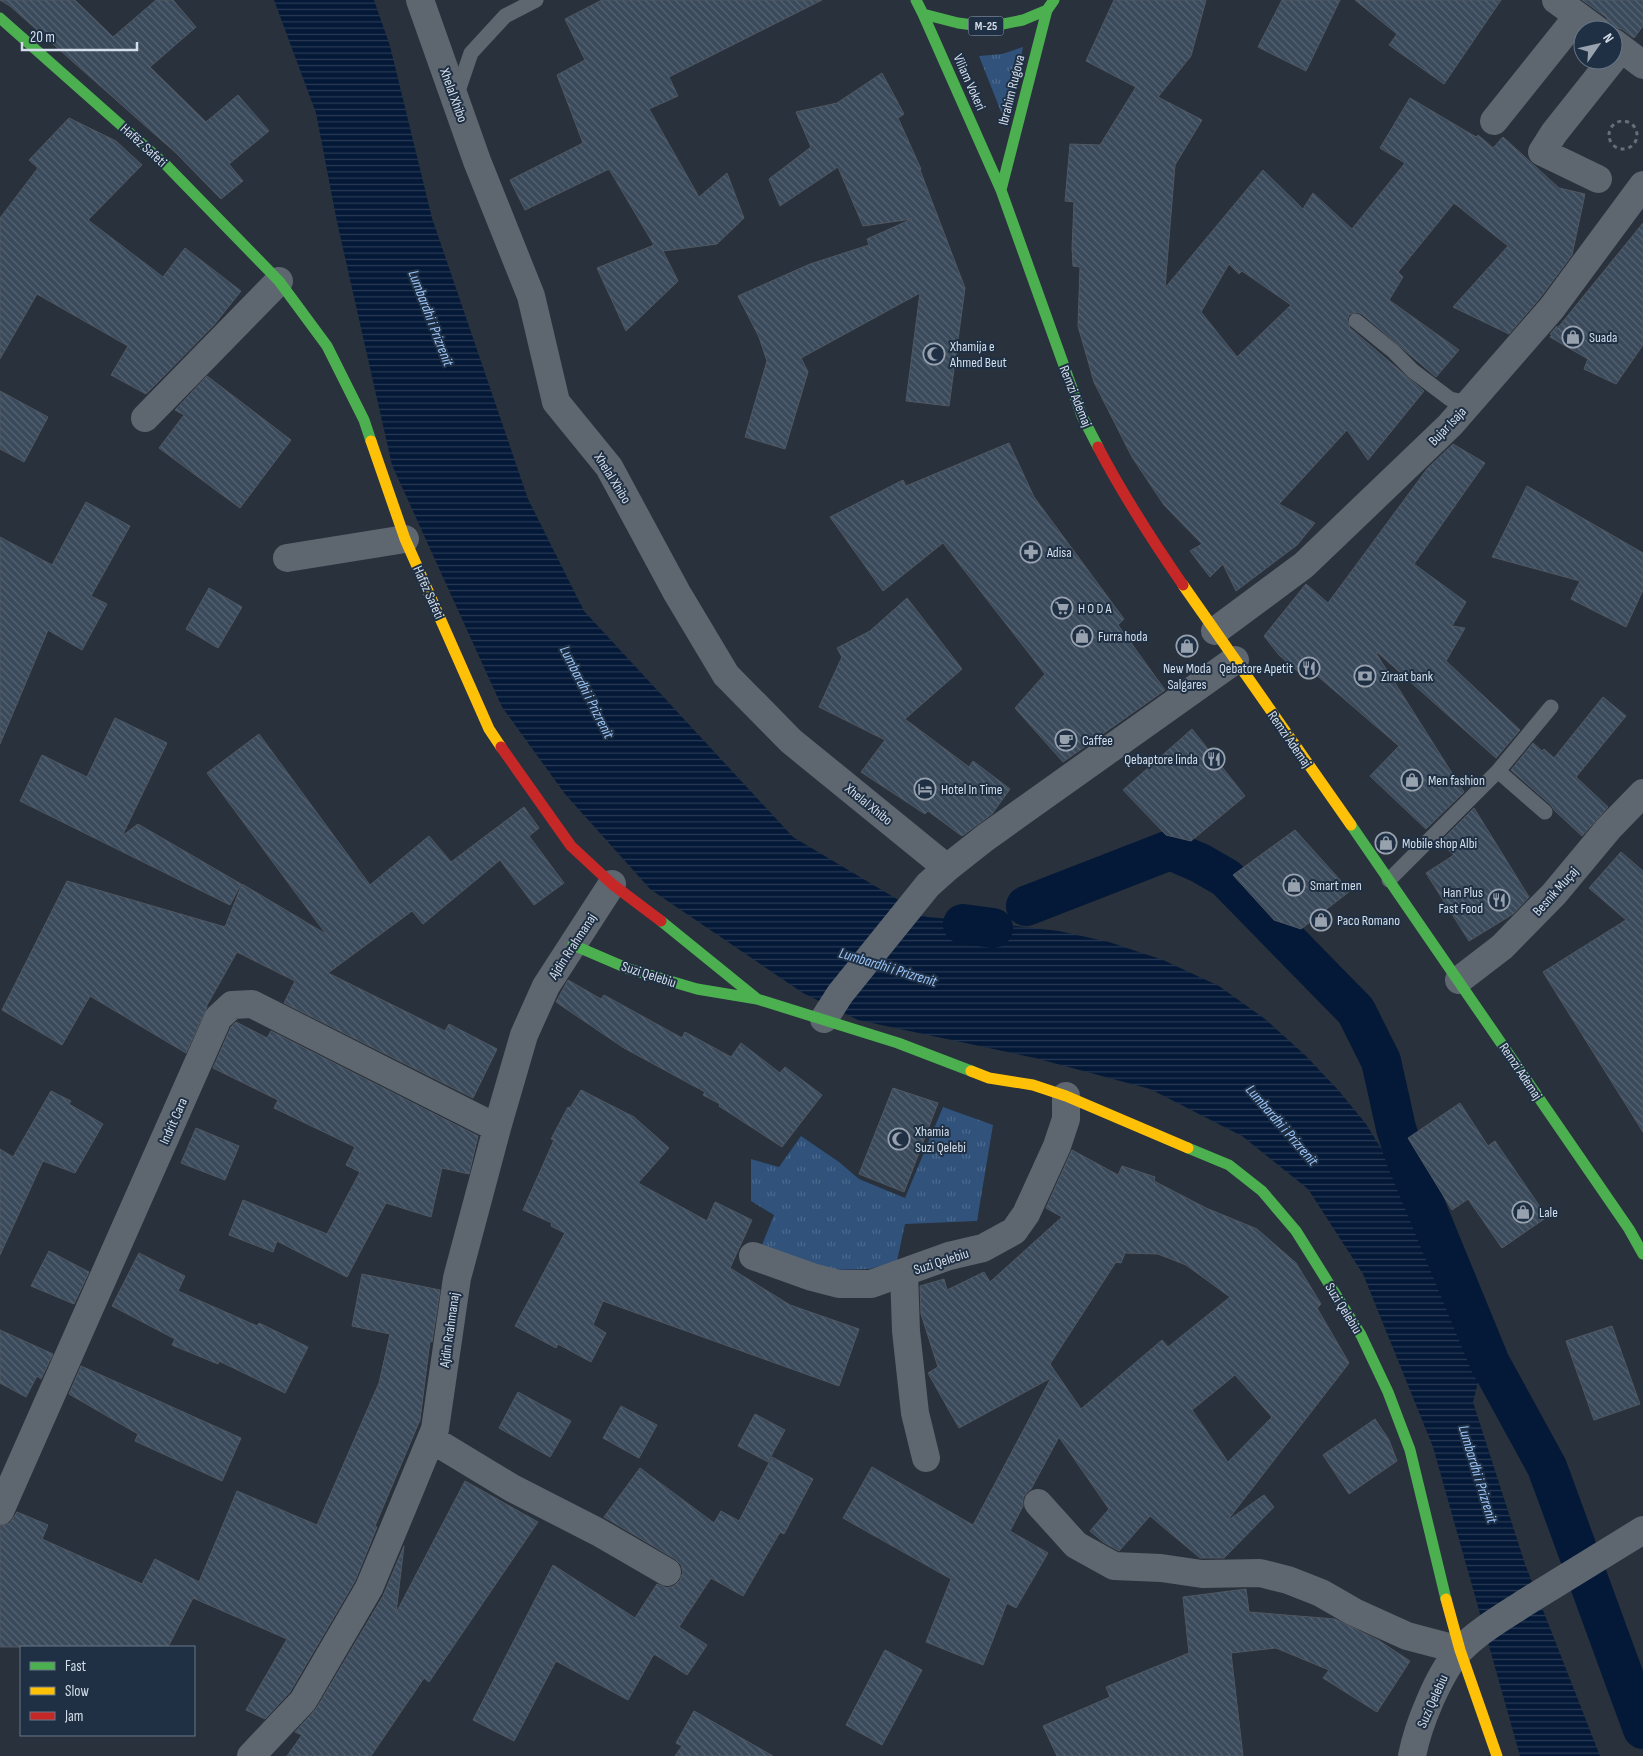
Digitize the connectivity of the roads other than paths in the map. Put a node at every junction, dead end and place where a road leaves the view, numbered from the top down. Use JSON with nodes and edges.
{"nodes":[{"id":1,"x":420,"y":0,"type":"edge"},
{"id":2,"x":536,"y":0,"type":"edge"},
{"id":3,"x":916,"y":0,"type":"edge"},
{"id":4,"x":1556,"y":0,"type":"edge"},
{"id":5,"x":1050,"y":5,"type":"edge"},
{"id":6,"x":923,"y":14,"type":"junction"},
{"id":7,"x":0,"y":18,"type":"edge"},
{"id":8,"x":1584,"y":20,"type":"edge"},
{"id":9,"x":1573,"y":38,"type":"edge"},
{"id":10,"x":1623,"y":56,"type":"edge"},
{"id":11,"x":1643,"y":65,"type":"edge"},
{"id":12,"x":1602,"y":70,"type":"edge"},
{"id":13,"x":456,"y":99,"type":"junction"},
{"id":14,"x":1494,"y":120,"type":"dead end"},
{"id":15,"x":1598,"y":179,"type":"dead end"},
{"id":16,"x":1643,"y":185,"type":"edge"},
{"id":17,"x":1001,"y":190,"type":"junction"},
{"id":18,"x":279,"y":281,"type":"junction"},
{"id":19,"x":1356,"y":321,"type":"dead end"},
{"id":20,"x":1468,"y":403,"type":"junction"},
{"id":21,"x":144,"y":418,"type":"dead end"},
{"id":22,"x":405,"y":539,"type":"junction"},
{"id":23,"x":287,"y":558,"type":"dead end"},
{"id":24,"x":1215,"y":631,"type":"junction"},
{"id":25,"x":1235,"y":660,"type":"junction"},
{"id":26,"x":1551,"y":707,"type":"dead end"},
{"id":27,"x":1498,"y":771,"type":"junction"},
{"id":28,"x":1643,"y":793,"type":"edge"},
{"id":29,"x":1545,"y":812,"type":"dead end"},
{"id":30,"x":938,"y":876,"type":"junction"},
{"id":31,"x":1389,"y":880,"type":"junction"},
{"id":32,"x":612,"y":884,"type":"junction"},
{"id":33,"x":573,"y":945,"type":"junction"},
{"id":34,"x":1459,"y":980,"type":"junction"},
{"id":35,"x":758,"y":999,"type":"junction"},
{"id":36,"x":824,"y":1019,"type":"junction"},
{"id":37,"x":1066,"y":1096,"type":"junction"},
{"id":38,"x":497,"y":1128,"type":"junction"},
{"id":39,"x":1643,"y":1254,"type":"edge"},
{"id":40,"x":753,"y":1256,"type":"dead end"},
{"id":41,"x":904,"y":1273,"type":"junction"},
{"id":42,"x":431,"y":1440,"type":"junction"},
{"id":43,"x":926,"y":1458,"type":"dead end"},
{"id":44,"x":1038,"y":1503,"type":"dead end"},
{"id":45,"x":0,"y":1511,"type":"edge"},
{"id":46,"x":1643,"y":1530,"type":"edge"},
{"id":47,"x":667,"y":1572,"type":"dead end"},
{"id":48,"x":1460,"y":1650,"type":"junction"},
{"id":49,"x":251,"y":1756,"type":"edge"},
{"id":50,"x":1412,"y":1756,"type":"edge"},
{"id":51,"x":1497,"y":1756,"type":"edge"}],
"edges":[{"from":1,"to":13,"type":"street","name":"Xhelal Xhibo"},
{"from":2,"to":13,"type":"lane"},
{"from":3,"to":6,"type":"street","name":"Viliam Vokeri"},
{"from":4,"to":8,"type":"street"},
{"from":5,"to":6,"type":"street","number":"M-25"},
{"from":5,"to":17,"type":"street","name":"Ibrahim Rugova"},
{"from":6,"to":17,"type":"street","name":"Viliam Vokeri"},
{"from":7,"to":18,"type":"street","name":"Hafëz Safeti"},
{"from":9,"to":14,"type":"street"},
{"from":10,"to":11,"type":"street"},
{"from":12,"to":15,"type":"street"},
{"from":13,"to":30,"type":"street","name":"Xhelal Xhibo"},
{"from":16,"to":20,"type":"street","name":"Bujar Isaja"},
{"from":17,"to":24,"type":"street","name":"Remzi Ademaj"},
{"from":18,"to":21,"type":"street"},
{"from":18,"to":22,"type":"street","name":"Hafëz Safeti"},
{"from":19,"to":20,"type":"lane"},
{"from":20,"to":24,"type":"street","name":"Bujar Isaja"},
{"from":22,"to":23,"type":"street"},
{"from":22,"to":32,"type":"street","name":"Hafëz Safeti"},
{"from":24,"to":25,"type":"street","name":"Remzi Ademaj"},
{"from":25,"to":30,"type":"street"},
{"from":25,"to":31,"type":"street","name":"Remzi Ademaj"},
{"from":26,"to":27,"type":"lane"},
{"from":27,"to":29,"type":"lane"},
{"from":27,"to":31,"type":"lane"},
{"from":28,"to":34,"type":"street","name":"Besnik Muçaj"},
{"from":30,"to":36,"type":"street"},
{"from":31,"to":34,"type":"street","name":"Remzi Ademaj"},
{"from":32,"to":33,"type":"street","name":"Ajdin Rrahmanaj"},
{"from":32,"to":35,"type":"street","name":"Suzi Qelebiu"},
{"from":33,"to":35,"type":"street","name":"Suzi Qelebiu"},
{"from":33,"to":38,"type":"street","name":"Ajdin Rrahmanaj"},
{"from":34,"to":39,"type":"street","name":"Remzi Ademaj"},
{"from":35,"to":36,"type":"street","name":"Suzi Qelebiu"},
{"from":36,"to":37,"type":"street","name":"Suzi Qelebiu"},
{"from":37,"to":41,"type":"street","name":"Suzi Qelebiu"},
{"from":37,"to":48,"type":"street","name":"Suzi Qelebiu"},
{"from":38,"to":42,"type":"street","name":"Ajdin Rrahmanaj"},
{"from":38,"to":45,"type":"street","name":"Indrit Cara"},
{"from":40,"to":41,"type":"street","name":"Suzi Qelebiu"},
{"from":41,"to":43,"type":"street"},
{"from":42,"to":47,"type":"street"},
{"from":42,"to":49,"type":"street","name":"Ajdin Rrahmanaj"},
{"from":44,"to":48,"type":"street"},
{"from":46,"to":48,"type":"street"},
{"from":48,"to":50,"type":"street","name":"Suzi Qelebiu"},
{"from":48,"to":51,"type":"street","name":"Suzi Qelebiu"}]}
